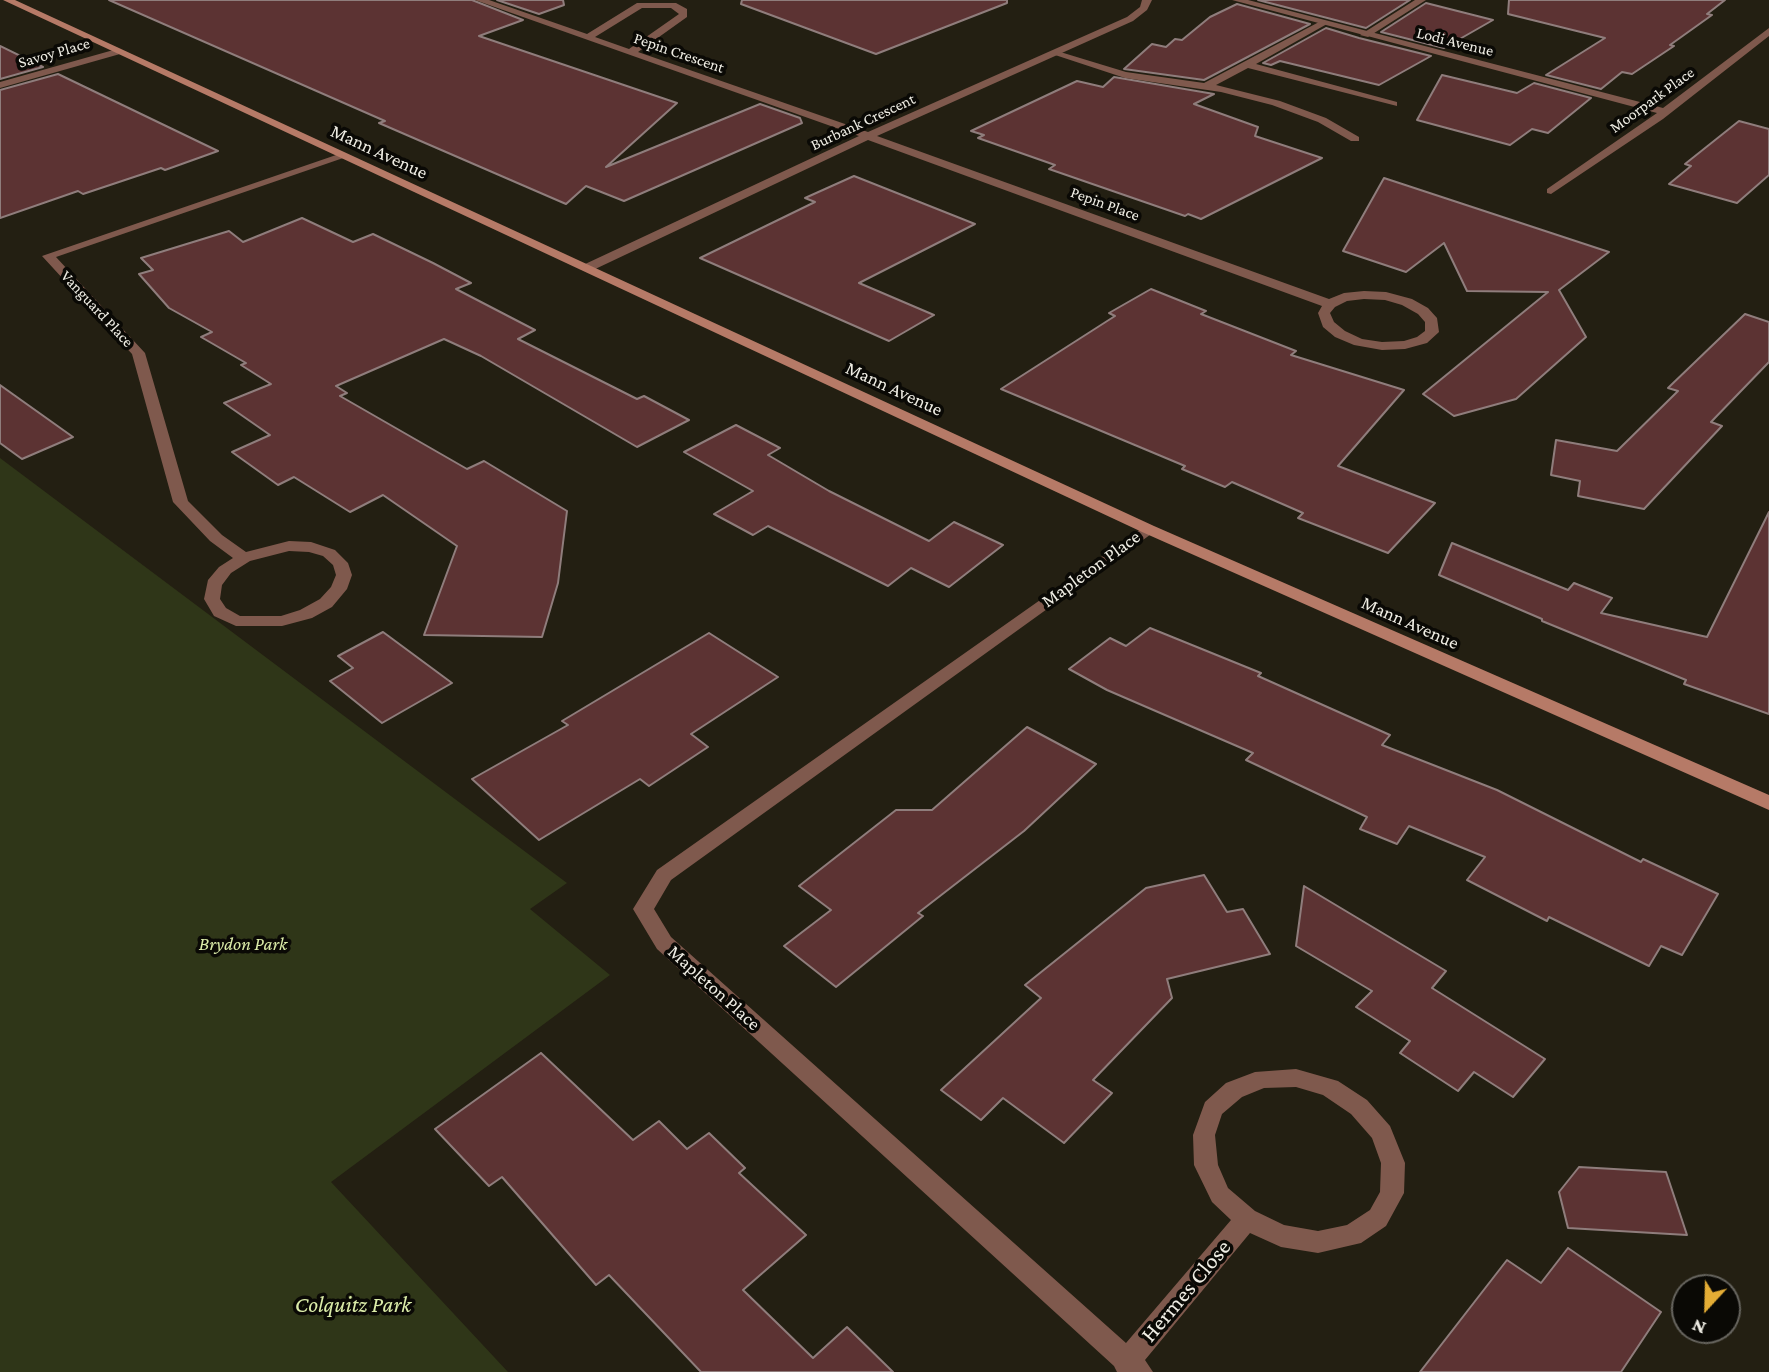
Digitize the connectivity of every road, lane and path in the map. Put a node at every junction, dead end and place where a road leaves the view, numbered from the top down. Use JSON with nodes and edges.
{"nodes":[{"id":1,"x":8,"y":0,"type":"edge"},
{"id":2,"x":480,"y":0,"type":"edge"},
{"id":3,"x":1147,"y":0,"type":"edge"},
{"id":4,"x":1237,"y":0,"type":"edge"},
{"id":5,"x":1421,"y":0,"type":"edge"},
{"id":6,"x":1322,"y":24,"type":"junction"},
{"id":7,"x":1769,"y":31,"type":"edge"},
{"id":8,"x":1365,"y":35,"type":"junction"},
{"id":9,"x":587,"y":38,"type":"junction"},
{"id":10,"x":117,"y":52,"type":"junction"},
{"id":11,"x":630,"y":52,"type":"junction"},
{"id":12,"x":1054,"y":53,"type":"junction"},
{"id":13,"x":1246,"y":64,"type":"junction"},
{"id":14,"x":0,"y":85,"type":"edge"},
{"id":15,"x":1205,"y":87,"type":"junction"},
{"id":16,"x":1393,"y":104,"type":"dead end"},
{"id":17,"x":1665,"y":112,"type":"junction"},
{"id":18,"x":868,"y":136,"type":"junction"},
{"id":19,"x":1355,"y":139,"type":"dead end"},
{"id":20,"x":343,"y":156,"type":"junction"},
{"id":21,"x":1551,"y":191,"type":"dead end"},
{"id":22,"x":587,"y":268,"type":"junction"},
{"id":23,"x":1330,"y":304,"type":"junction"},
{"id":24,"x":1148,"y":528,"type":"junction"},
{"id":25,"x":244,"y":558,"type":"junction"},
{"id":26,"x":1769,"y":803,"type":"edge"},
{"id":27,"x":1247,"y":1219,"type":"junction"},
{"id":28,"x":1133,"y":1367,"type":"edge"}],
"edges":[{"from":1,"to":10,"type":"main road","name":"Mann Avenue"},
{"from":2,"to":9,"type":"street","name":"Pepin Crescent"},
{"from":3,"to":12,"type":"street","name":"Burbank Crescent"},
{"from":4,"to":6,"type":"street","name":"Lodi Avenue"},
{"from":5,"to":8,"type":"street"},
{"from":6,"to":8,"type":"street","name":"Lodi Avenue"},
{"from":6,"to":13,"type":"street"},
{"from":7,"to":17,"type":"street","name":"Moorpark Place"},
{"from":8,"to":17,"type":"street","name":"Lodi Avenue"},
{"from":9,"to":11,"type":"street","name":"Pepin Crescent"},
{"from":9,"to":11,"type":"street"},
{"from":10,"to":14,"type":"street","name":"Savoy Place"},
{"from":10,"to":20,"type":"main road","name":"Mann Avenue"},
{"from":11,"to":18,"type":"street","name":"Pepin Crescent"},
{"from":12,"to":15,"type":"street"},
{"from":12,"to":18,"type":"street","name":"Burbank Crescent"},
{"from":13,"to":15,"type":"street"},
{"from":13,"to":16,"type":"street"},
{"from":15,"to":19,"type":"street"},
{"from":17,"to":21,"type":"street","name":"Moorpark Place"},
{"from":18,"to":22,"type":"street","name":"Burbank Crescent"},
{"from":18,"to":23,"type":"street","name":"Pepin Place"},
{"from":20,"to":22,"type":"main road","name":"Mann Avenue"},
{"from":20,"to":25,"type":"street","name":"Vanguard Place"},
{"from":22,"to":24,"type":"main road","name":"Mann Avenue"},
{"from":23,"to":23,"type":"street"},
{"from":24,"to":26,"type":"main road","name":"Mann Avenue"},
{"from":24,"to":28,"type":"street","name":"Mapleton Place"},
{"from":25,"to":25,"type":"street"},
{"from":27,"to":27,"type":"street"},
{"from":27,"to":28,"type":"street","name":"Hermes Close"}]}
